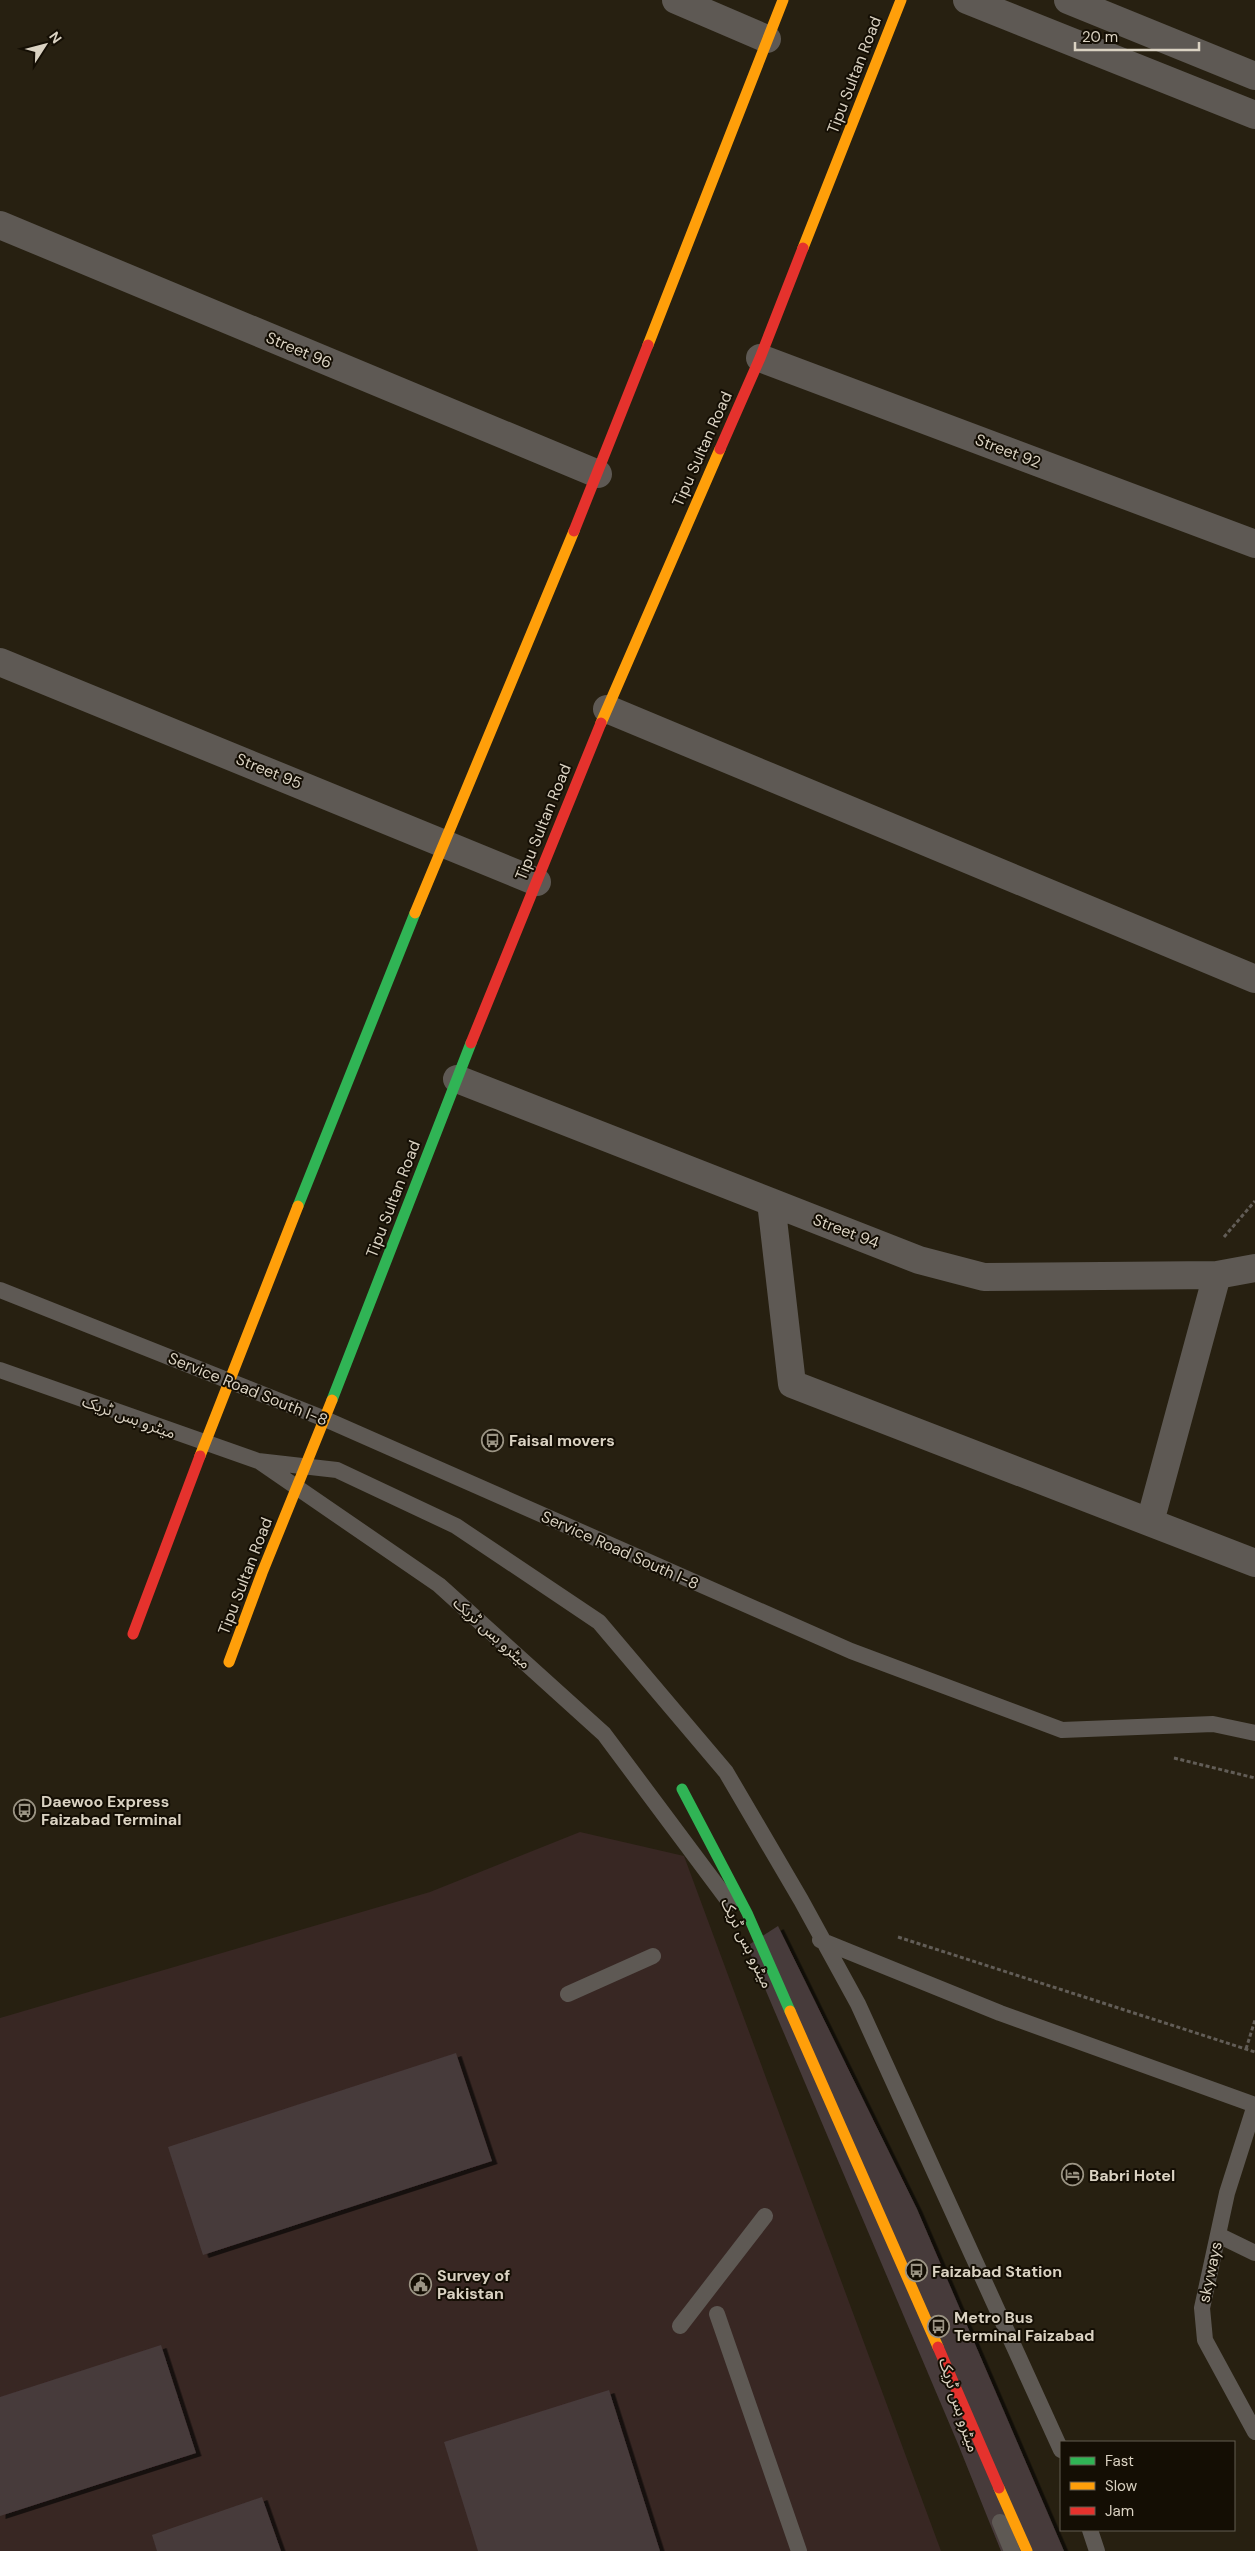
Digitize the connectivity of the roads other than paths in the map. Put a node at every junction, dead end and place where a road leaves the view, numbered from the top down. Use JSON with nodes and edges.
{"nodes":[{"id":1,"x":676,"y":0,"type":"edge"},
{"id":2,"x":783,"y":0,"type":"edge"},
{"id":3,"x":901,"y":0,"type":"edge"},
{"id":4,"x":967,"y":0,"type":"edge"},
{"id":5,"x":1068,"y":0,"type":"edge"},
{"id":6,"x":767,"y":39,"type":"junction"},
{"id":7,"x":1255,"y":76,"type":"edge"},
{"id":8,"x":1255,"y":115,"type":"edge"},
{"id":9,"x":0,"y":225,"type":"edge"},
{"id":10,"x":760,"y":358,"type":"junction"},
{"id":11,"x":598,"y":474,"type":"junction"},
{"id":12,"x":1255,"y":544,"type":"edge"},
{"id":13,"x":0,"y":662,"type":"edge"},
{"id":14,"x":607,"y":709,"type":"junction"},
{"id":15,"x":444,"y":842,"type":"junction"},
{"id":16,"x":537,"y":882,"type":"junction"},
{"id":17,"x":1255,"y":980,"type":"edge"},
{"id":18,"x":457,"y":1080,"type":"junction"},
{"id":19,"x":771,"y":1202,"type":"junction"},
{"id":20,"x":1255,"y":1268,"type":"edge"},
{"id":21,"x":1217,"y":1275,"type":"junction"},
{"id":22,"x":0,"y":1290,"type":"edge"},
{"id":23,"x":0,"y":1370,"type":"edge"},
{"id":24,"x":228,"y":1381,"type":"junction"},
{"id":25,"x":325,"y":1419,"type":"junction"},
{"id":26,"x":258,"y":1461,"type":"junction"},
{"id":27,"x":1150,"y":1522,"type":"junction"},
{"id":28,"x":1255,"y":1563,"type":"edge"},
{"id":29,"x":133,"y":1634,"type":"dead end"},
{"id":30,"x":229,"y":1662,"type":"dead end"},
{"id":31,"x":1255,"y":1734,"type":"edge"},
{"id":32,"x":682,"y":1789,"type":"dead end"},
{"id":33,"x":733,"y":1806,"type":"dead end"},
{"id":34,"x":653,"y":1956,"type":"dead end"},
{"id":35,"x":568,"y":1994,"type":"dead end"},
{"id":36,"x":1255,"y":2105,"type":"edge"},
{"id":37,"x":765,"y":2216,"type":"dead end"},
{"id":38,"x":1218,"y":2235,"type":"junction"},
{"id":39,"x":1255,"y":2253,"type":"edge"},
{"id":40,"x":717,"y":2314,"type":"dead end"},
{"id":41,"x":680,"y":2326,"type":"dead end"},
{"id":42,"x":1255,"y":2432,"type":"edge"},
{"id":43,"x":1060,"y":2448,"type":"edge"},
{"id":44,"x":1090,"y":2531,"type":"edge"},
{"id":45,"x":799,"y":2551,"type":"edge"},
{"id":46,"x":1012,"y":2551,"type":"edge"},
{"id":47,"x":1027,"y":2551,"type":"edge"},
{"id":48,"x":1097,"y":2551,"type":"edge"}],
"edges":[{"from":1,"to":6,"type":"street"},
{"from":2,"to":6,"type":"street"},
{"from":3,"to":10,"type":"street","name":"Tipu Sultan Road"},
{"from":4,"to":8,"type":"street"},
{"from":5,"to":7,"type":"street"},
{"from":6,"to":11,"type":"street"},
{"from":9,"to":11,"type":"street","name":"Street 96"},
{"from":10,"to":12,"type":"street","name":"Street 92"},
{"from":10,"to":14,"type":"street","name":"Tipu Sultan Road"},
{"from":11,"to":15,"type":"street"},
{"from":13,"to":15,"type":"street","name":"Street 95"},
{"from":14,"to":16,"type":"street","name":"Tipu Sultan Road"},
{"from":14,"to":17,"type":"street"},
{"from":15,"to":16,"type":"street","name":"Street 95"},
{"from":15,"to":24,"type":"street"},
{"from":16,"to":18,"type":"street","name":"Tipu Sultan Road"},
{"from":18,"to":19,"type":"street","name":"Street 94"},
{"from":18,"to":25,"type":"street","name":"Tipu Sultan Road"},
{"from":19,"to":21,"type":"street","name":"Street 94"},
{"from":19,"to":27,"type":"street"},
{"from":20,"to":21,"type":"street","name":"Street 94"},
{"from":21,"to":27,"type":"street"},
{"from":22,"to":24,"type":"lane","name":"Service Road South I-8"},
{"from":23,"to":26,"type":"lane","name":"میٹرو بس ٹریک"},
{"from":24,"to":25,"type":"lane","name":"Service Road South I-8"},
{"from":24,"to":29,"type":"street"},
{"from":25,"to":30,"type":"street","name":"Tipu Sultan Road"},
{"from":25,"to":31,"type":"lane","name":"Service Road South I-8"},
{"from":26,"to":43,"type":"lane","name":"میٹرو بس ٹریک"},
{"from":26,"to":46,"type":"lane","name":"میٹرو بس ٹریک"},
{"from":27,"to":28,"type":"street"},
{"from":32,"to":47,"type":"street"},
{"from":33,"to":36,"type":"lane"},
{"from":34,"to":35,"type":"lane"},
{"from":36,"to":38,"type":"lane","name":"skyways"},
{"from":37,"to":41,"type":"lane"},
{"from":38,"to":39,"type":"lane"},
{"from":38,"to":42,"type":"lane","name":"skyways"},
{"from":40,"to":45,"type":"lane"},
{"from":44,"to":48,"type":"lane"}]}
